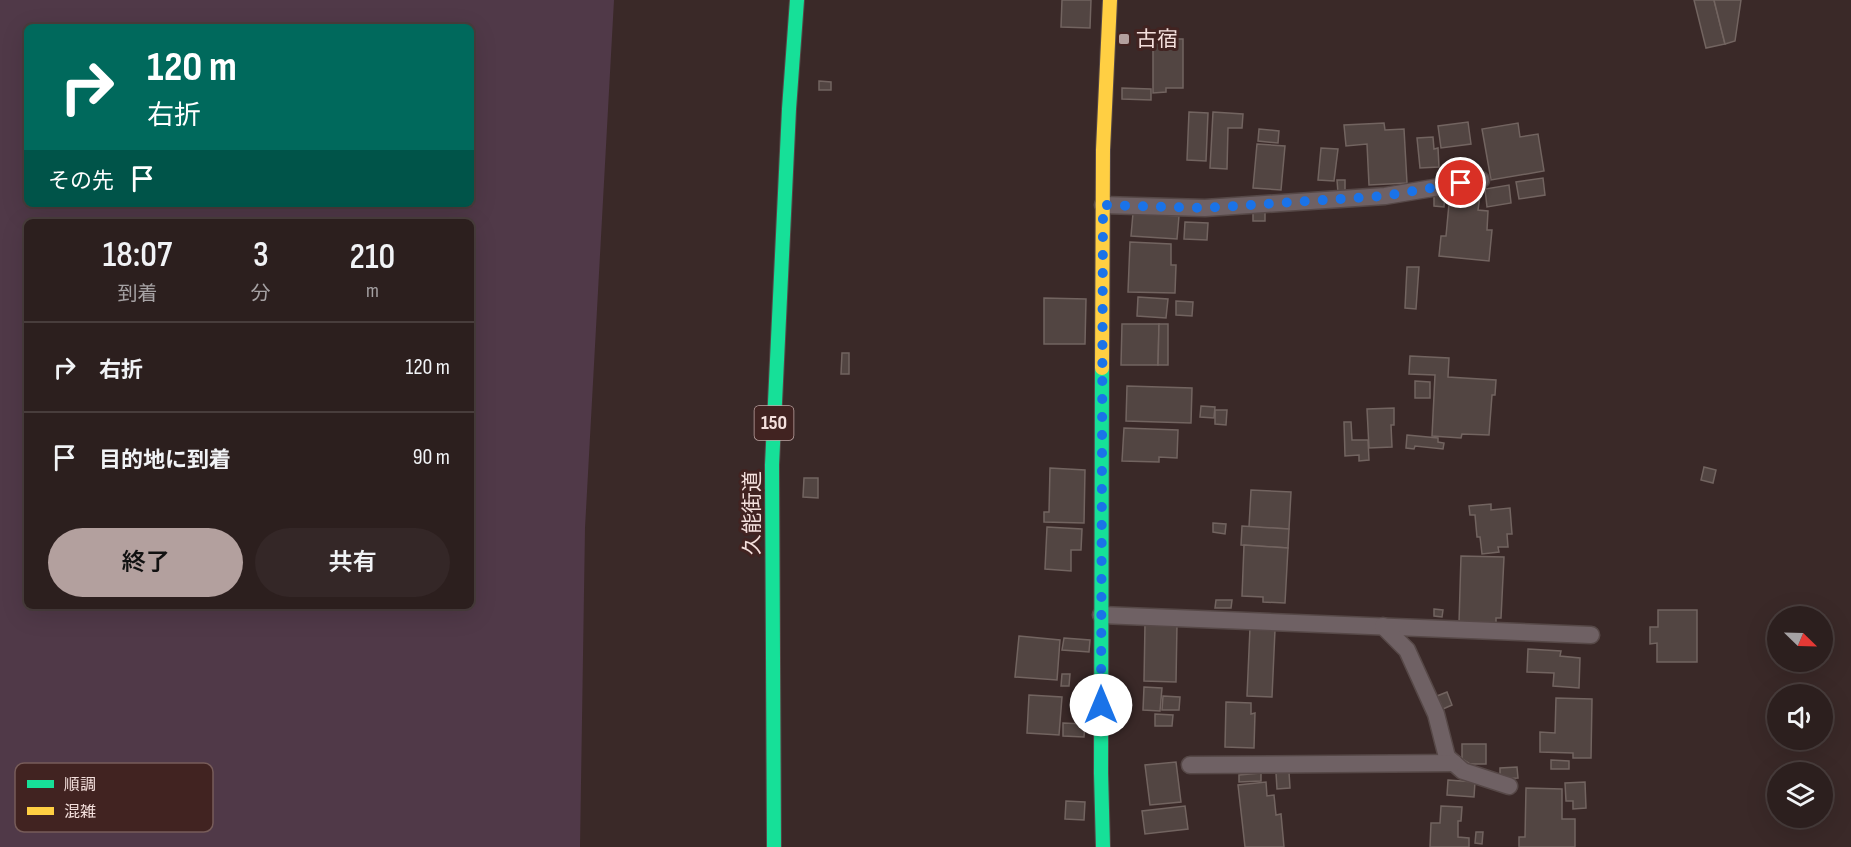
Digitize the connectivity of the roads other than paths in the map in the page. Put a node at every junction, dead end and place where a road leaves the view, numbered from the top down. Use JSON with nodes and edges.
{"nodes":[{"id":1,"x":797,"y":0,"type":"edge"},
{"id":2,"x":1110,"y":0,"type":"edge"},
{"id":3,"x":1480,"y":180,"type":"dead end"},
{"id":4,"x":1103,"y":205,"type":"junction"},
{"id":5,"x":1101,"y":615,"type":"junction"},
{"id":6,"x":1383,"y":626,"type":"junction"},
{"id":7,"x":1591,"y":635,"type":"dead end"},
{"id":8,"x":1454,"y":763,"type":"junction"},
{"id":9,"x":1190,"y":765,"type":"dead end"},
{"id":10,"x":1509,"y":786,"type":"dead end"},
{"id":11,"x":774,"y":847,"type":"edge"},
{"id":12,"x":1103,"y":847,"type":"edge"}],
"edges":[{"from":1,"to":11,"type":"main road","name":"久能街道","number":"150"},
{"from":2,"to":4,"type":"main road"},
{"from":3,"to":4,"type":"lane"},
{"from":4,"to":5,"type":"main road"},
{"from":5,"to":6,"type":"lane"},
{"from":5,"to":12,"type":"main road"},
{"from":6,"to":7,"type":"lane"},
{"from":6,"to":8,"type":"lane"},
{"from":8,"to":9,"type":"lane"},
{"from":8,"to":10,"type":"lane"}]}
